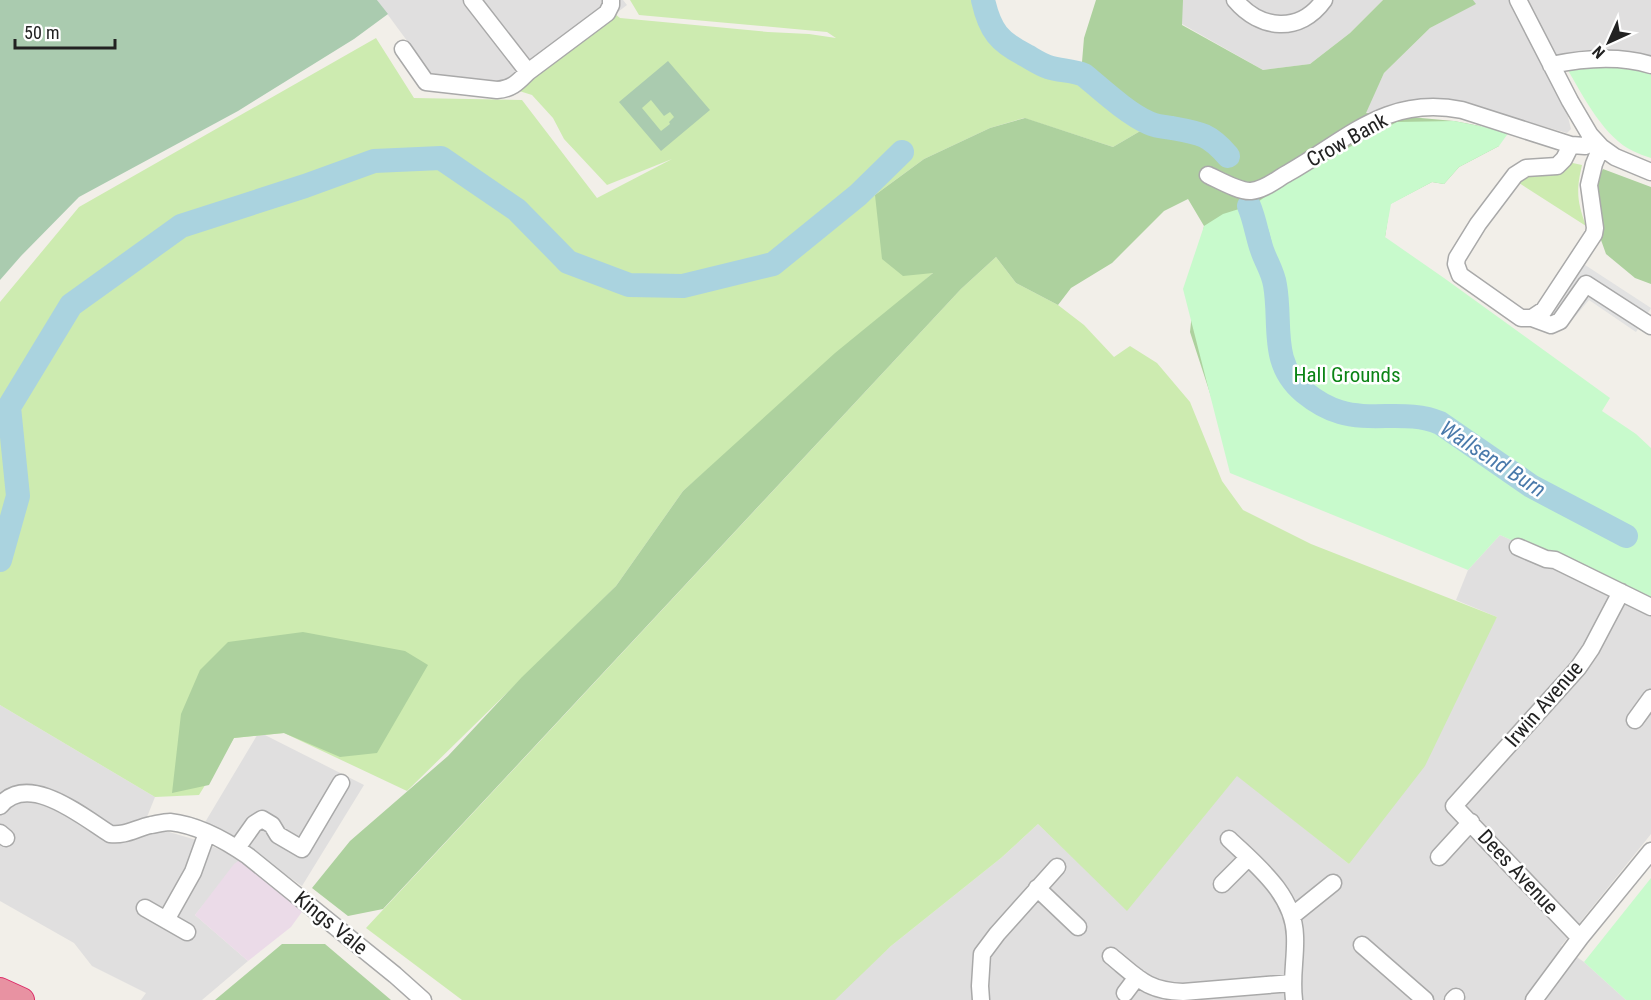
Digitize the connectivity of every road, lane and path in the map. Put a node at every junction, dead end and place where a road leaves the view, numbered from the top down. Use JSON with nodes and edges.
{"nodes":[{"id":1,"x":472,"y":0,"type":"edge"},
{"id":2,"x":1235,"y":0,"type":"edge"},
{"id":3,"x":1324,"y":0,"type":"edge"},
{"id":4,"x":1518,"y":0,"type":"edge"},
{"id":5,"x":611,"y":3,"type":"edge"},
{"id":6,"x":402,"y":49,"type":"dead end"},
{"id":7,"x":1551,"y":65,"type":"junction"},
{"id":8,"x":1651,"y":65,"type":"edge"},
{"id":9,"x":528,"y":72,"type":"junction"},
{"id":10,"x":1598,"y":144,"type":"junction"},
{"id":11,"x":1571,"y":145,"type":"junction"},
{"id":12,"x":1651,"y":172,"type":"edge"},
{"id":13,"x":1208,"y":175,"type":"dead end"},
{"id":14,"x":1532,"y":318,"type":"junction"},
{"id":15,"x":1651,"y":326,"type":"edge"},
{"id":16,"x":1518,"y":547,"type":"dead end"},
{"id":17,"x":1620,"y":592,"type":"junction"},
{"id":18,"x":1651,"y":607,"type":"edge"},
{"id":19,"x":1651,"y":699,"type":"edge"},
{"id":20,"x":1635,"y":720,"type":"dead end"},
{"id":21,"x":342,"y":783,"type":"dead end"},
{"id":22,"x":0,"y":806,"type":"edge"},
{"id":23,"x":1454,"y":806,"type":"joint"},
{"id":24,"x":1471,"y":822,"type":"junction"},
{"id":25,"x":207,"y":833,"type":"junction"},
{"id":26,"x":1229,"y":839,"type":"dead end"},
{"id":27,"x":237,"y":848,"type":"junction"},
{"id":28,"x":1651,"y":851,"type":"edge"},
{"id":29,"x":1248,"y":858,"type":"junction"},
{"id":30,"x":1440,"y":858,"type":"dead end"},
{"id":31,"x":1057,"y":867,"type":"dead end"},
{"id":32,"x":1333,"y":883,"type":"dead end"},
{"id":33,"x":1222,"y":884,"type":"dead end"},
{"id":34,"x":1037,"y":888,"type":"junction"},
{"id":35,"x":146,"y":908,"type":"dead end"},
{"id":36,"x":1292,"y":916,"type":"junction"},
{"id":37,"x":166,"y":920,"type":"junction"},
{"id":38,"x":1078,"y":927,"type":"dead end"},
{"id":39,"x":187,"y":932,"type":"dead end"},
{"id":40,"x":1580,"y":938,"type":"junction"},
{"id":41,"x":1362,"y":945,"type":"dead end"},
{"id":42,"x":1111,"y":956,"type":"dead end"},
{"id":43,"x":1137,"y":977,"type":"junction"},
{"id":44,"x":1292,"y":983,"type":"junction"},
{"id":45,"x":0,"y":990,"type":"edge"},
{"id":46,"x":1125,"y":993,"type":"dead end"},
{"id":47,"x":1184,"y":996,"type":"edge"},
{"id":48,"x":22,"y":1000,"type":"edge"},
{"id":49,"x":423,"y":1000,"type":"edge"},
{"id":50,"x":981,"y":1000,"type":"edge"},
{"id":51,"x":1294,"y":1000,"type":"edge"},
{"id":52,"x":1425,"y":1000,"type":"edge"},
{"id":53,"x":1534,"y":1000,"type":"edge"}],
"edges":[{"from":1,"to":9,"type":"street"},
{"from":2,"to":3,"type":"street"},
{"from":4,"to":7,"type":"street"},
{"from":5,"to":9,"type":"street"},
{"from":6,"to":9,"type":"street"},
{"from":7,"to":8,"type":"street"},
{"from":7,"to":10,"type":"street"},
{"from":10,"to":11,"type":"street","name":"Crow Bank"},
{"from":10,"to":12,"type":"street"},
{"from":10,"to":14,"type":"street"},
{"from":11,"to":13,"type":"street","name":"Crow Bank"},
{"from":11,"to":14,"type":"street"},
{"from":14,"to":15,"type":"street"},
{"from":16,"to":17,"type":"street"},
{"from":17,"to":18,"type":"street"},
{"from":17,"to":23,"type":"street","name":"Irwin Avenue"},
{"from":19,"to":20,"type":"street"},
{"from":21,"to":27,"type":"street"},
{"from":22,"to":25,"type":"street","name":"Kings Vale"},
{"from":23,"to":24,"type":"street","name":"Dees Avenue"},
{"from":24,"to":30,"type":"street"},
{"from":24,"to":40,"type":"street","name":"Dees Avenue"},
{"from":25,"to":27,"type":"street","name":"Kings Vale"},
{"from":25,"to":37,"type":"street"},
{"from":26,"to":29,"type":"street"},
{"from":27,"to":49,"type":"street","name":"Kings Vale"},
{"from":28,"to":40,"type":"street"},
{"from":29,"to":33,"type":"street"},
{"from":29,"to":36,"type":"street"},
{"from":31,"to":34,"type":"street"},
{"from":32,"to":36,"type":"street"},
{"from":34,"to":38,"type":"street"},
{"from":34,"to":50,"type":"street"},
{"from":35,"to":37,"type":"street"},
{"from":36,"to":44,"type":"street"},
{"from":37,"to":39,"type":"street"},
{"from":40,"to":53,"type":"street"},
{"from":41,"to":52,"type":"street"},
{"from":42,"to":43,"type":"street"},
{"from":43,"to":46,"type":"street"},
{"from":43,"to":47,"type":"street"},
{"from":44,"to":47,"type":"street"},
{"from":44,"to":51,"type":"street"},
{"from":45,"to":48,"type":"highway"}]}
